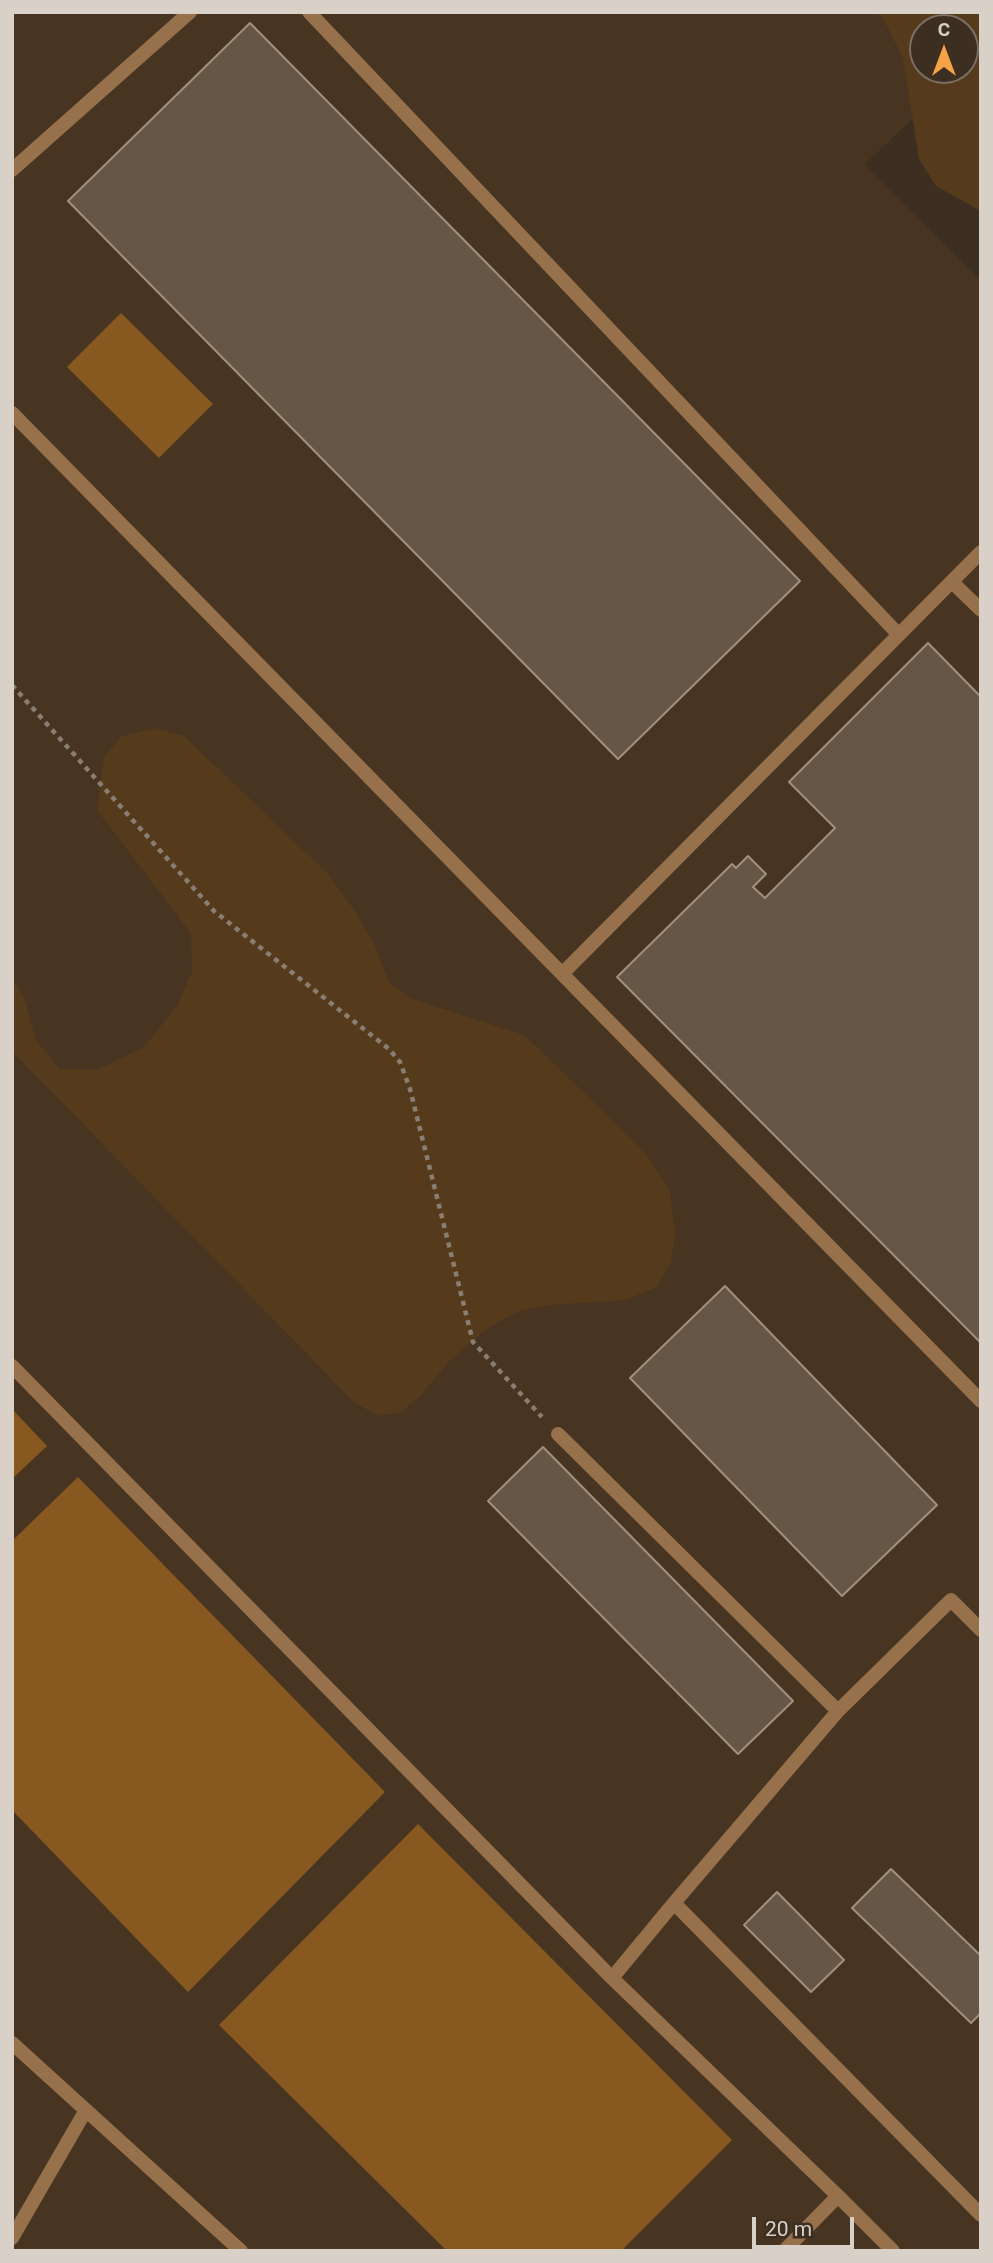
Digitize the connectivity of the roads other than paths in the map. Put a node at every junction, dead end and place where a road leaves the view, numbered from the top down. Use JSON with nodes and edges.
{"nodes":[{"id":1,"x":190,"y":12,"type":"edge"},
{"id":2,"x":309,"y":12,"type":"edge"},
{"id":3,"x":12,"y":170,"type":"edge"},
{"id":4,"x":12,"y":413,"type":"edge"},
{"id":5,"x":981,"y":552,"type":"edge"},
{"id":6,"x":952,"y":582,"type":"junction"},
{"id":7,"x":981,"y":610,"type":"edge"},
{"id":8,"x":899,"y":635,"type":"junction"},
{"id":9,"x":562,"y":974,"type":"junction"},
{"id":10,"x":12,"y":1366,"type":"edge"},
{"id":11,"x":981,"y":1401,"type":"edge"},
{"id":12,"x":558,"y":1434,"type":"road end"},
{"id":13,"x":981,"y":1630,"type":"edge"},
{"id":14,"x":838,"y":1711,"type":"junction"},
{"id":15,"x":674,"y":1903,"type":"junction"},
{"id":16,"x":612,"y":1978,"type":"junction"},
{"id":17,"x":12,"y":2043,"type":"edge"},
{"id":18,"x":86,"y":2110,"type":"junction"},
{"id":19,"x":838,"y":2196,"type":"junction"},
{"id":20,"x":981,"y":2215,"type":"edge"},
{"id":21,"x":12,"y":2238,"type":"edge"},
{"id":22,"x":241,"y":2251,"type":"edge"},
{"id":23,"x":784,"y":2251,"type":"edge"},
{"id":24,"x":893,"y":2251,"type":"edge"}],
"edges":[{"from":1,"to":3,"type":"lane"},
{"from":2,"to":8,"type":"lane"},
{"from":4,"to":9,"type":"lane"},
{"from":5,"to":6,"type":"lane"},
{"from":6,"to":7,"type":"lane"},
{"from":6,"to":8,"type":"lane"},
{"from":8,"to":9,"type":"lane"},
{"from":9,"to":11,"type":"lane"},
{"from":10,"to":16,"type":"lane"},
{"from":12,"to":14,"type":"lane"},
{"from":13,"to":14,"type":"lane"},
{"from":14,"to":15,"type":"lane"},
{"from":15,"to":16,"type":"lane"},
{"from":15,"to":20,"type":"lane"},
{"from":16,"to":19,"type":"lane"},
{"from":17,"to":18,"type":"lane"},
{"from":18,"to":21,"type":"lane"},
{"from":18,"to":22,"type":"lane"},
{"from":19,"to":23,"type":"lane"},
{"from":19,"to":24,"type":"lane"}]}
